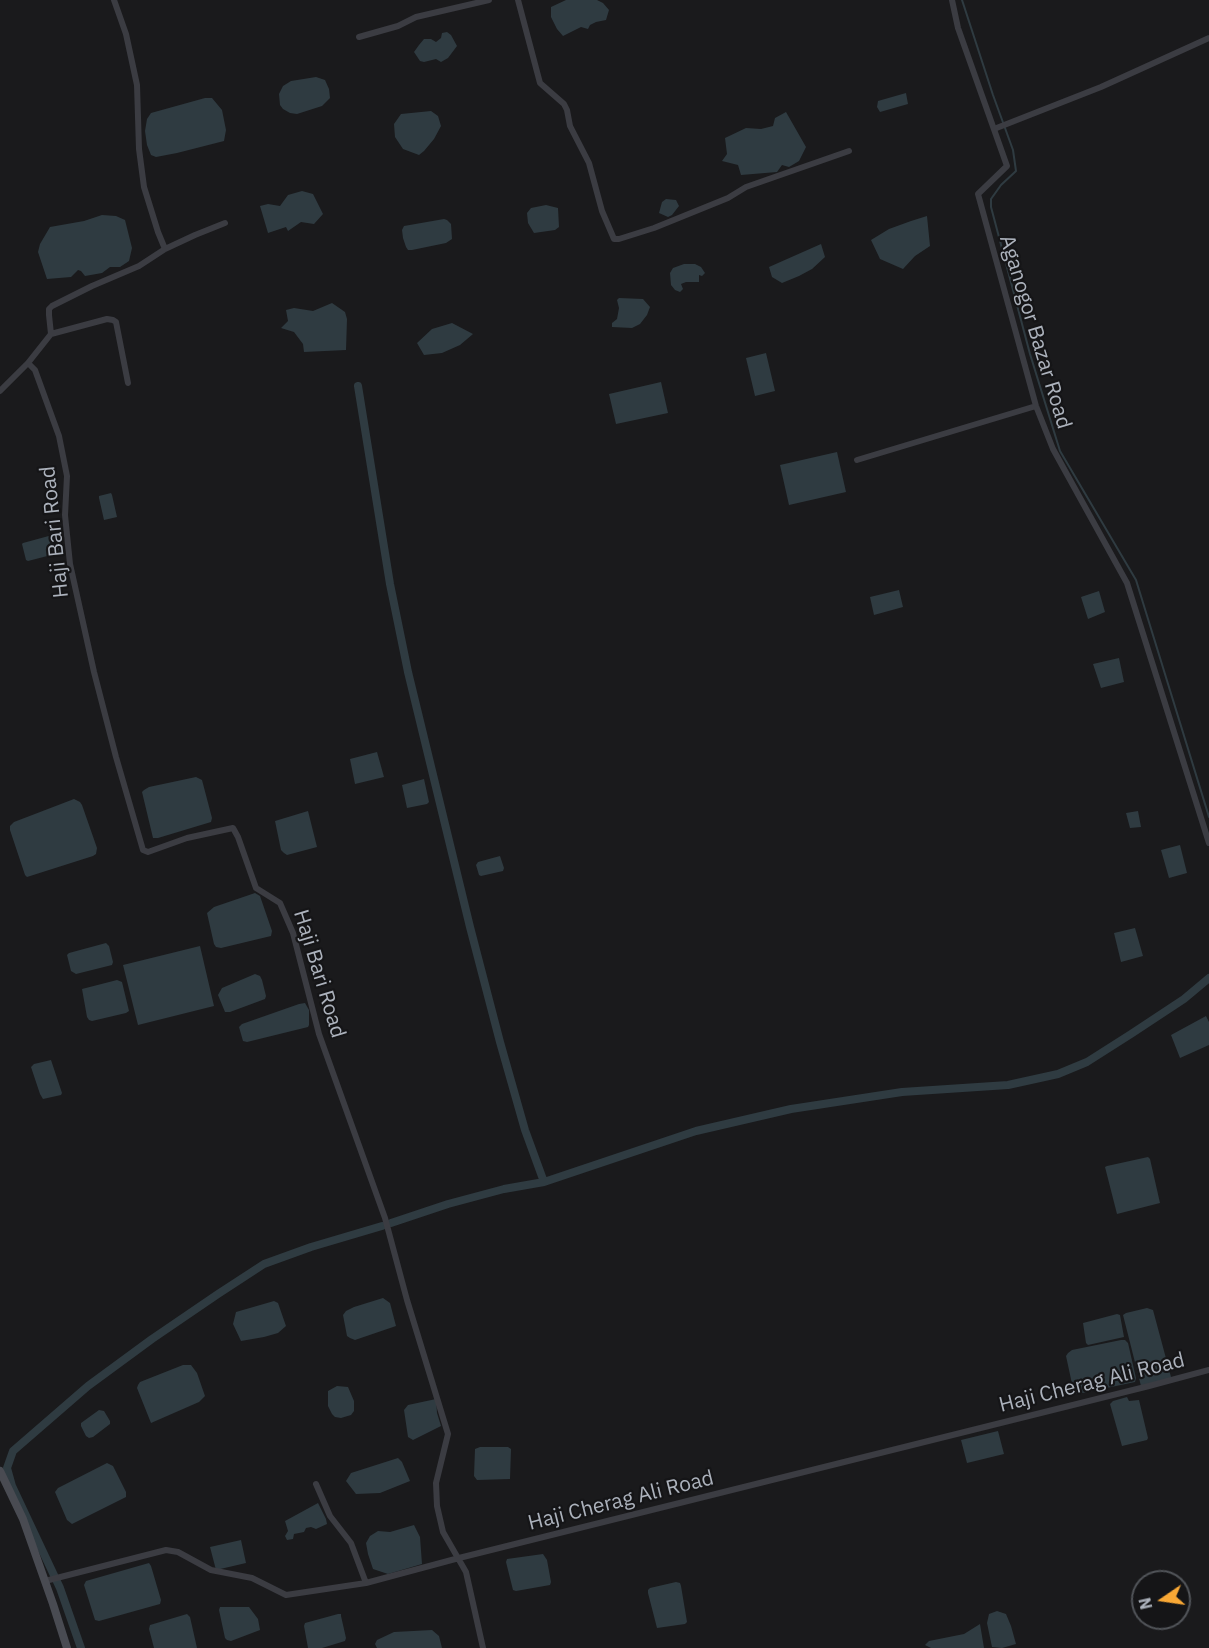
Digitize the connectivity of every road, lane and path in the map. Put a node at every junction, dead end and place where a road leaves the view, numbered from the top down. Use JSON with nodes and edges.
{"nodes":[{"id":1,"x":114,"y":0,"type":"edge"},
{"id":2,"x":489,"y":0,"type":"edge"},
{"id":3,"x":518,"y":0,"type":"edge"},
{"id":4,"x":952,"y":0,"type":"edge"},
{"id":5,"x":359,"y":37,"type":"dead end"},
{"id":6,"x":1209,"y":38,"type":"edge"},
{"id":7,"x":997,"y":128,"type":"junction"},
{"id":8,"x":849,"y":152,"type":"dead end"},
{"id":9,"x":225,"y":223,"type":"dead end"},
{"id":10,"x":165,"y":249,"type":"junction"},
{"id":11,"x":51,"y":334,"type":"junction"},
{"id":12,"x":28,"y":363,"type":"junction"},
{"id":13,"x":129,"y":383,"type":"dead end"},
{"id":14,"x":0,"y":391,"type":"edge"},
{"id":15,"x":1036,"y":406,"type":"junction"},
{"id":16,"x":857,"y":460,"type":"dead end"},
{"id":17,"x":1209,"y":843,"type":"edge"},
{"id":18,"x":1209,"y":1370,"type":"edge"},
{"id":19,"x":0,"y":1471,"type":"edge"},
{"id":20,"x":316,"y":1484,"type":"dead end"},
{"id":21,"x":459,"y":1558,"type":"junction"},
{"id":22,"x":45,"y":1581,"type":"junction"},
{"id":23,"x":366,"y":1583,"type":"junction"},
{"id":24,"x":67,"y":1648,"type":"edge"},
{"id":25,"x":483,"y":1648,"type":"edge"}],
"edges":[{"from":1,"to":10,"type":"street"},
{"from":2,"to":5,"type":"street"},
{"from":3,"to":8,"type":"street"},
{"from":4,"to":7,"type":"street","name":"Aganogor Bazar Road"},
{"from":6,"to":7,"type":"street"},
{"from":7,"to":15,"type":"street","name":"Aganogor Bazar Road"},
{"from":9,"to":10,"type":"street"},
{"from":10,"to":11,"type":"street"},
{"from":11,"to":12,"type":"street"},
{"from":11,"to":13,"type":"street"},
{"from":12,"to":14,"type":"street"},
{"from":12,"to":21,"type":"street","name":"Haji Bari Road"},
{"from":15,"to":16,"type":"street"},
{"from":15,"to":17,"type":"street","name":"Aganogor Bazar Road"},
{"from":18,"to":21,"type":"street","name":"Haji Cherag Ali Road"},
{"from":19,"to":22,"type":"main road"},
{"from":20,"to":23,"type":"street"},
{"from":21,"to":23,"type":"street","name":"Haji Cherag Ali Road"},
{"from":21,"to":25,"type":"street","name":"Haji Bari Road"},
{"from":22,"to":23,"type":"street","name":"Haji Cherag Ali Road"},
{"from":22,"to":24,"type":"main road"}]}
